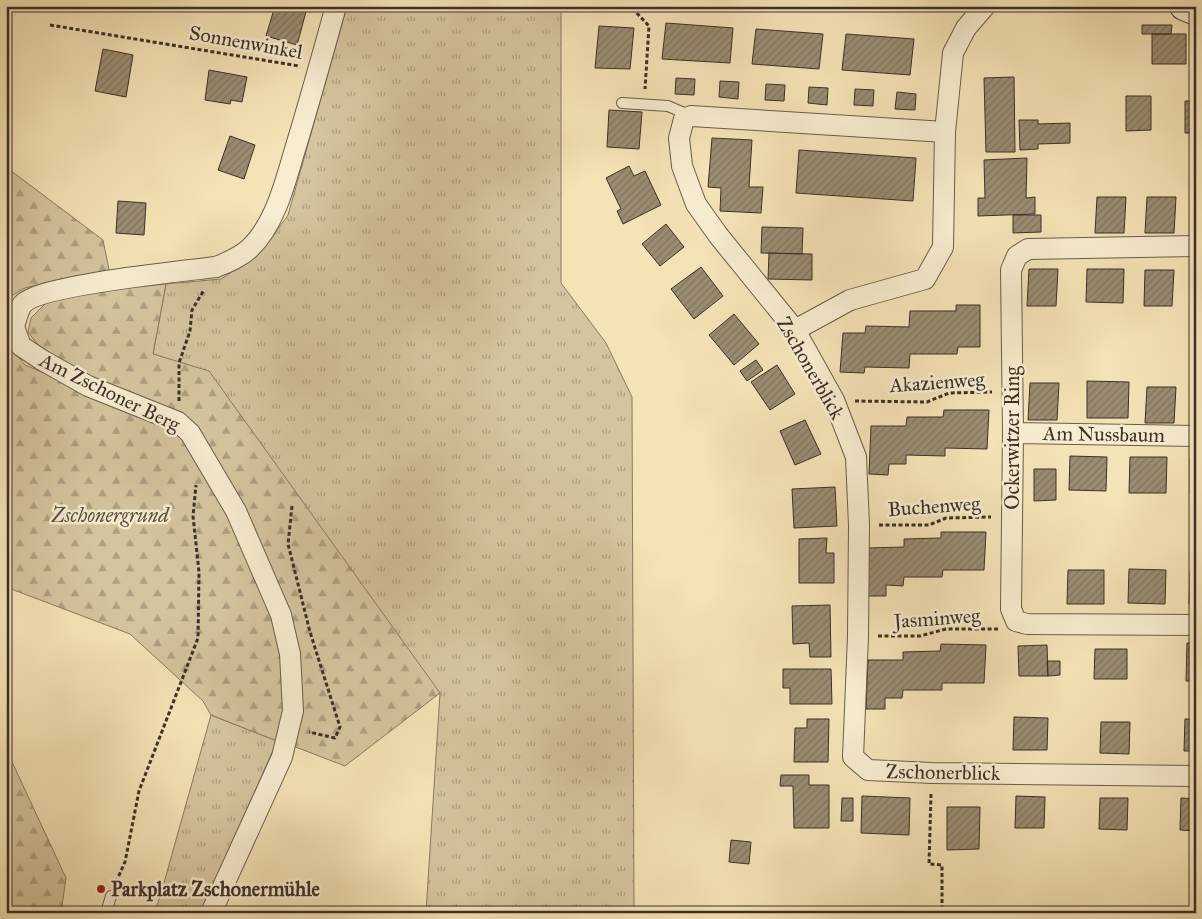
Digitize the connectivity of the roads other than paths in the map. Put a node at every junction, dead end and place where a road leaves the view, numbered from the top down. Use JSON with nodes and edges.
{"nodes":[{"id":1,"x":336,"y":6,"type":"edge"},
{"id":2,"x":985,"y":6,"type":"edge"},
{"id":3,"x":1184,"y":6,"type":"edge"},
{"id":4,"x":1196,"y":11,"type":"edge"},
{"id":5,"x":622,"y":103,"type":"dead end"},
{"id":6,"x":691,"y":116,"type":"junction"},
{"id":7,"x":945,"y":132,"type":"junction"},
{"id":8,"x":1196,"y":246,"type":"edge"},
{"id":9,"x":795,"y":330,"type":"junction"},
{"id":10,"x":1013,"y":433,"type":"junction"},
{"id":11,"x":1196,"y":436,"type":"edge"},
{"id":12,"x":1196,"y":624,"type":"edge"},
{"id":13,"x":1196,"y":776,"type":"edge"},
{"id":14,"x":111,"y":896,"type":"road end"},
{"id":15,"x":106,"y":913,"type":"edge"},
{"id":16,"x":211,"y":913,"type":"edge"}],
"edges":[{"from":1,"to":16,"type":"street","name":"Am Zschoner Berg"},
{"from":2,"to":7,"type":"street"},
{"from":3,"to":4,"type":"street"},
{"from":5,"to":6,"type":"lane"},
{"from":6,"to":7,"type":"street"},
{"from":6,"to":9,"type":"street","name":"Zschonerblick"},
{"from":7,"to":9,"type":"street"},
{"from":8,"to":10,"type":"street","name":"Ockerwitzer Ring"},
{"from":9,"to":13,"type":"street","name":"Zschonerblick"},
{"from":10,"to":11,"type":"street","name":"Am Nussbaum"},
{"from":10,"to":12,"type":"street","name":"Ockerwitzer Ring"},
{"from":14,"to":15,"type":"lane"}]}
